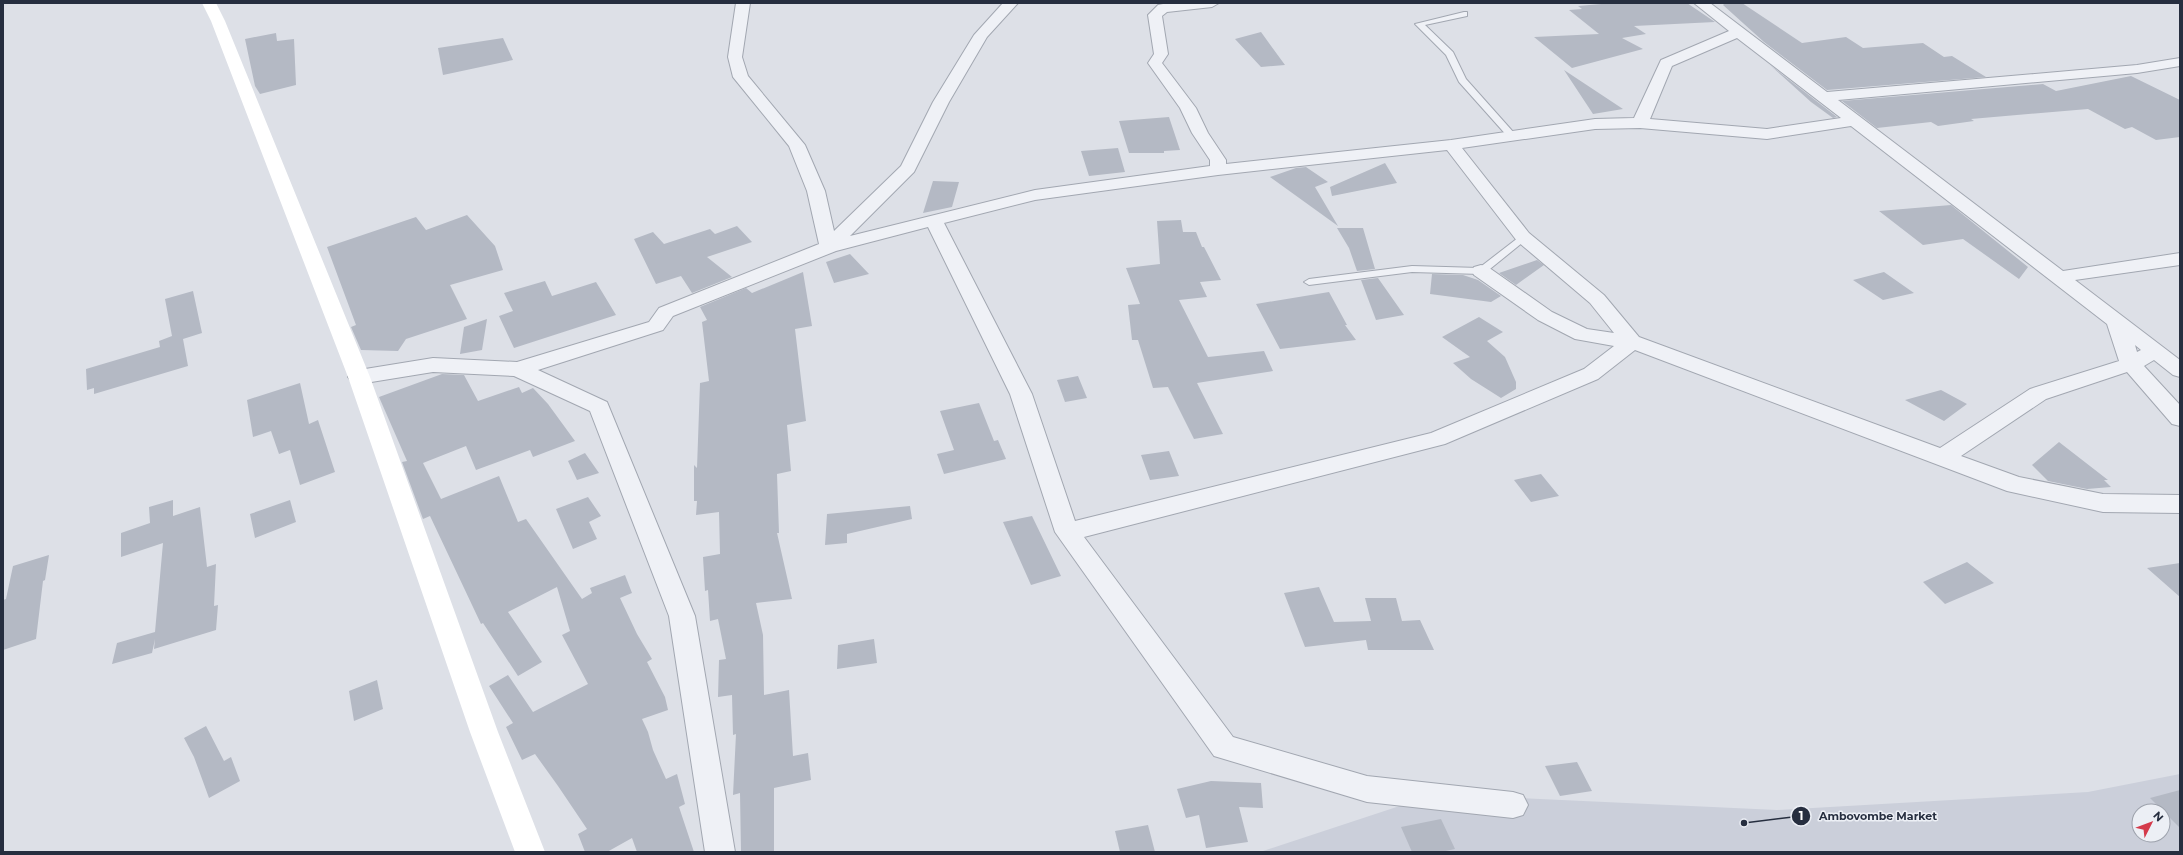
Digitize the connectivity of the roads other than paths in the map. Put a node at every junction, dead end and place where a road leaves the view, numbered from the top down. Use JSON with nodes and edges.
{"nodes":[{"id":1,"x":209,"y":3,"type":"edge"},
{"id":2,"x":743,"y":3,"type":"edge"},
{"id":3,"x":1011,"y":3,"type":"edge"},
{"id":4,"x":1212,"y":3,"type":"edge"},
{"id":5,"x":1701,"y":3,"type":"edge"},
{"id":6,"x":1464,"y":14,"type":"dead end"},
{"id":7,"x":1739,"y":32,"type":"junction"},
{"id":8,"x":2180,"y":62,"type":"edge"},
{"id":9,"x":1822,"y":97,"type":"junction"},
{"id":10,"x":1852,"y":121,"type":"junction"},
{"id":11,"x":1640,"y":123,"type":"junction"},
{"id":12,"x":1512,"y":136,"type":"junction"},
{"id":13,"x":1451,"y":145,"type":"junction"},
{"id":14,"x":1218,"y":170,"type":"junction"},
{"id":15,"x":934,"y":222,"type":"junction"},
{"id":16,"x":1524,"y":237,"type":"junction"},
{"id":17,"x":829,"y":247,"type":"junction"},
{"id":18,"x":2180,"y":259,"type":"edge"},
{"id":19,"x":1481,"y":271,"type":"junction"},
{"id":20,"x":2059,"y":277,"type":"junction"},
{"id":21,"x":1309,"y":282,"type":"dead end"},
{"id":22,"x":2115,"y":319,"type":"junction"},
{"id":23,"x":1632,"y":342,"type":"junction"},
{"id":24,"x":2156,"y":351,"type":"junction"},
{"id":25,"x":2131,"y":364,"type":"junction"},
{"id":26,"x":518,"y":369,"type":"junction"},
{"id":27,"x":2180,"y":370,"type":"edge"},
{"id":28,"x":359,"y":377,"type":"junction"},
{"id":29,"x":2180,"y":419,"type":"edge"},
{"id":30,"x":1942,"y":458,"type":"junction"},
{"id":31,"x":2180,"y":504,"type":"edge"},
{"id":32,"x":1067,"y":532,"type":"junction"},
{"id":33,"x":1513,"y":805,"type":"dead end"},
{"id":34,"x":530,"y":852,"type":"edge"},
{"id":35,"x":720,"y":852,"type":"edge"}],
"edges":[{"from":1,"to":28,"type":"main road"},
{"from":2,"to":17,"type":"street"},
{"from":3,"to":17,"type":"street"},
{"from":4,"to":14,"type":"street"},
{"from":5,"to":7,"type":"street"},
{"from":6,"to":12,"type":"lane"},
{"from":7,"to":9,"type":"street"},
{"from":7,"to":11,"type":"street"},
{"from":8,"to":9,"type":"street"},
{"from":9,"to":10,"type":"street"},
{"from":10,"to":11,"type":"street"},
{"from":10,"to":20,"type":"street"},
{"from":11,"to":12,"type":"street"},
{"from":12,"to":13,"type":"street"},
{"from":13,"to":14,"type":"street"},
{"from":13,"to":16,"type":"street"},
{"from":14,"to":15,"type":"street"},
{"from":15,"to":17,"type":"street"},
{"from":15,"to":32,"type":"street"},
{"from":16,"to":19,"type":"lane"},
{"from":16,"to":23,"type":"street"},
{"from":17,"to":26,"type":"street"},
{"from":18,"to":20,"type":"street"},
{"from":19,"to":21,"type":"lane"},
{"from":19,"to":23,"type":"street"},
{"from":20,"to":22,"type":"street"},
{"from":22,"to":24,"type":"street"},
{"from":22,"to":25,"type":"street"},
{"from":23,"to":30,"type":"street"},
{"from":23,"to":32,"type":"street"},
{"from":24,"to":25,"type":"street"},
{"from":24,"to":27,"type":"street"},
{"from":25,"to":29,"type":"street"},
{"from":25,"to":30,"type":"street"},
{"from":26,"to":28,"type":"street"},
{"from":26,"to":35,"type":"street"},
{"from":28,"to":34,"type":"main road"},
{"from":30,"to":31,"type":"street"},
{"from":32,"to":33,"type":"street"}]}
